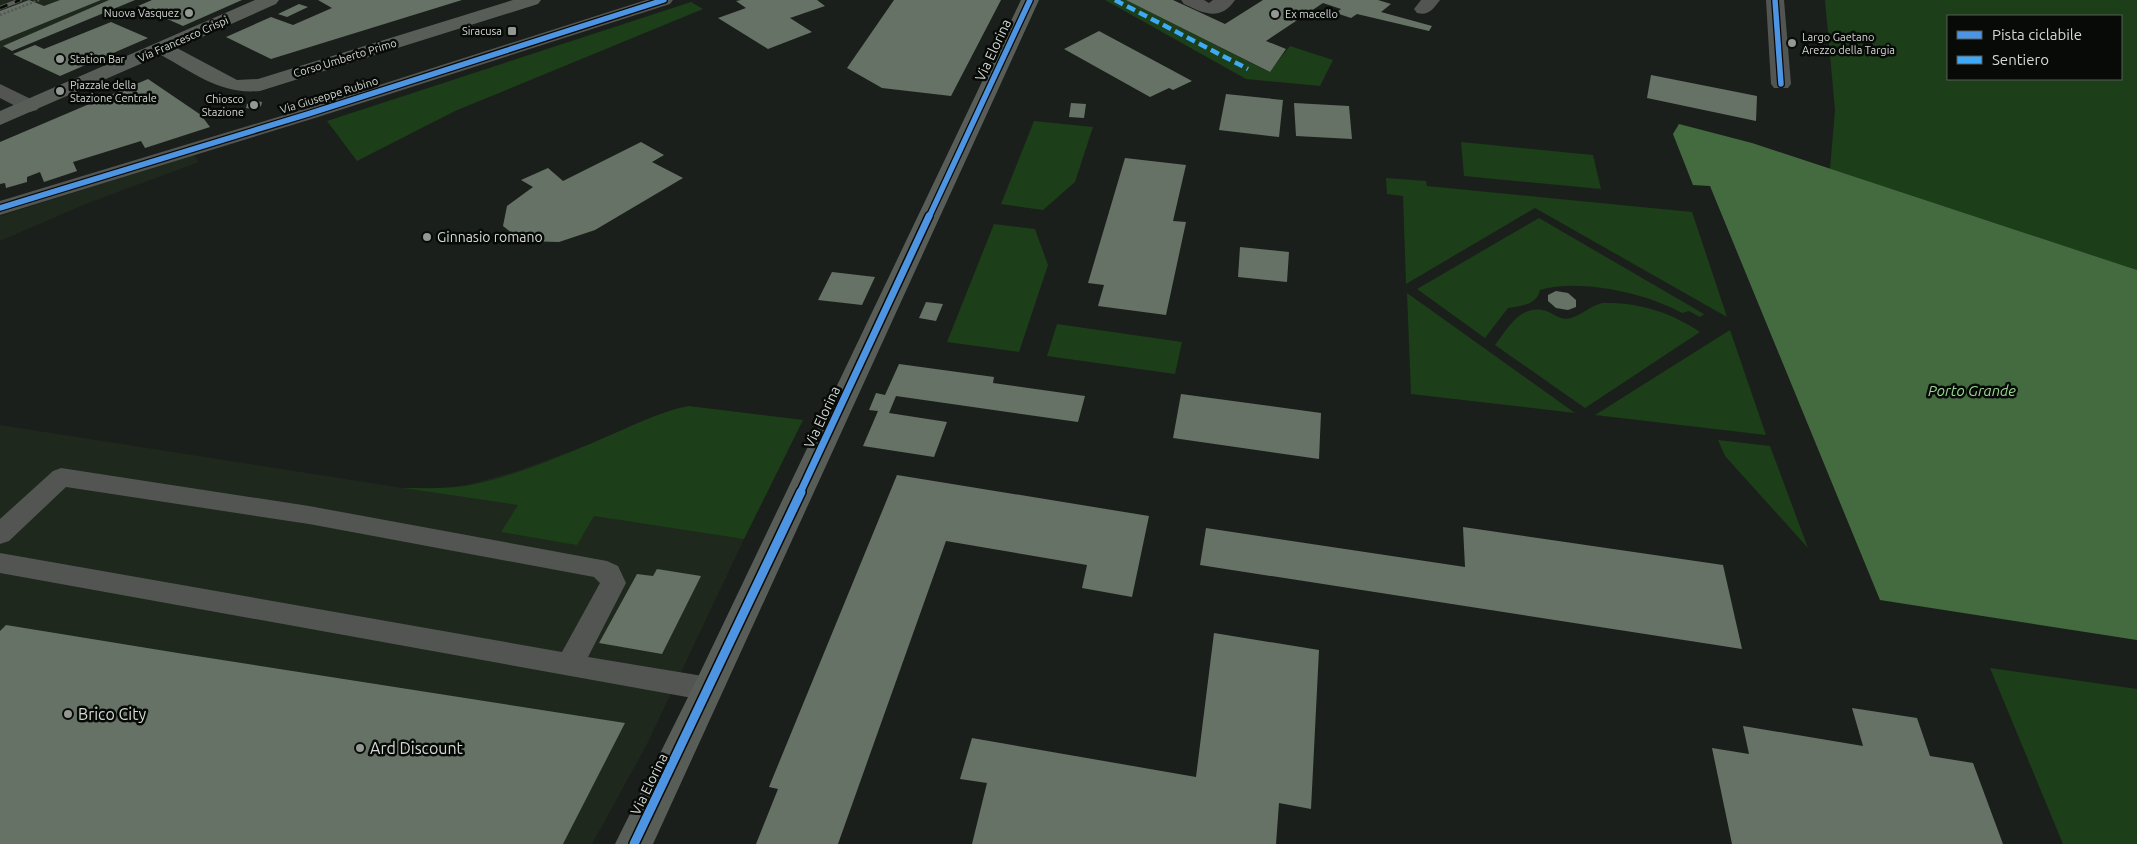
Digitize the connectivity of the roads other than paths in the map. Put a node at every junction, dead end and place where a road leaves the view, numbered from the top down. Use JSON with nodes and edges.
{"nodes":[{"id":1,"x":270,"y":0,"type":"edge"},
{"id":2,"x":532,"y":0,"type":"edge"},
{"id":3,"x":664,"y":0,"type":"edge"},
{"id":4,"x":1030,"y":0,"type":"edge"},
{"id":5,"x":1190,"y":0,"type":"edge"},
{"id":6,"x":1226,"y":0,"type":"edge"},
{"id":7,"x":1775,"y":0,"type":"edge"},
{"id":8,"x":162,"y":48,"type":"junction"},
{"id":9,"x":1781,"y":84,"type":"dead end"},
{"id":10,"x":0,"y":90,"type":"edge"},
{"id":11,"x":30,"y":106,"type":"junction"},
{"id":12,"x":0,"y":119,"type":"edge"},
{"id":13,"x":0,"y":208,"type":"edge"},
{"id":14,"x":0,"y":534,"type":"edge"},
{"id":15,"x":0,"y":563,"type":"edge"},
{"id":16,"x":569,"y":665,"type":"junction"},
{"id":17,"x":709,"y":689,"type":"junction"},
{"id":18,"x":634,"y":844,"type":"edge"}],
"edges":[{"from":1,"to":8,"type":"main road","name":"Via Francesco Crispi"},
{"from":2,"to":8,"type":"main road","name":"Corso Umberto Primo"},
{"from":3,"to":13,"type":"street","name":"Via Giuseppe Rubino"},
{"from":4,"to":17,"type":"main road","name":"Via Elorina"},
{"from":5,"to":6,"type":"street"},
{"from":7,"to":9,"type":"street"},
{"from":8,"to":11,"type":"main road","name":"Via Francesco Crispi"},
{"from":10,"to":11,"type":"street"},
{"from":11,"to":12,"type":"main road","name":"Via Francesco Crispi"},
{"from":14,"to":16,"type":"lane"},
{"from":15,"to":16,"type":"lane"},
{"from":16,"to":17,"type":"lane"},
{"from":17,"to":18,"type":"main road","name":"Via Elorina"}]}
